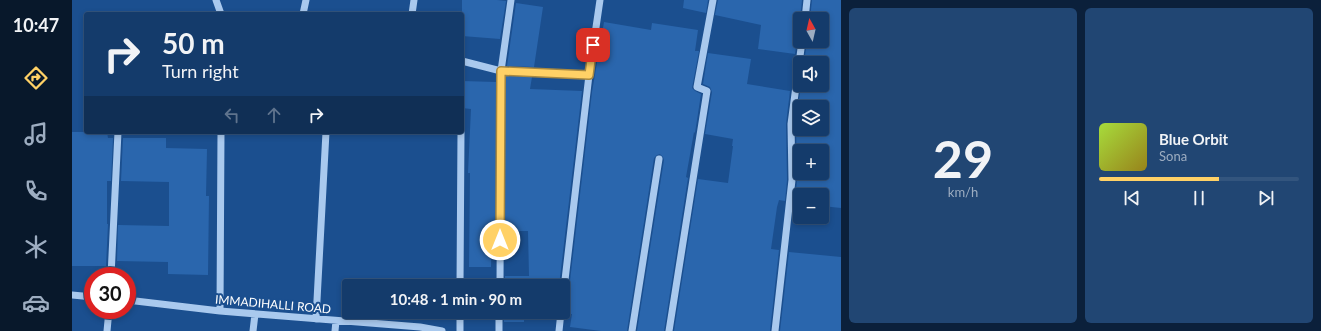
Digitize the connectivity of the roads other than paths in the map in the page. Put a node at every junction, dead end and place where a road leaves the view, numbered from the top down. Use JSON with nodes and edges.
{"nodes":[{"id":1,"x":216,"y":0,"type":"edge"},
{"id":2,"x":306,"y":0,"type":"edge"},
{"id":3,"x":414,"y":0,"type":"edge"},
{"id":4,"x":511,"y":0,"type":"edge"},
{"id":5,"x":600,"y":0,"type":"edge"},
{"id":6,"x":713,"y":0,"type":"edge"},
{"id":7,"x":807,"y":0,"type":"edge"},
{"id":8,"x":220,"y":12,"type":"edge"},
{"id":9,"x":303,"y":12,"type":"edge"},
{"id":10,"x":412,"y":12,"type":"edge"},
{"id":11,"x":806,"y":12,"type":"edge"},
{"id":12,"x":801,"y":48,"type":"edge"},
{"id":13,"x":464,"y":62,"type":"edge"},
{"id":14,"x":501,"y":71,"type":"junction"},
{"id":15,"x":589,"y":75,"type":"junction"},
{"id":16,"x":118,"y":134,"type":"edge"},
{"id":17,"x":221,"y":134,"type":"edge"},
{"id":18,"x":326,"y":134,"type":"edge"},
{"id":19,"x":461,"y":134,"type":"edge"},
{"id":20,"x":659,"y":159,"type":"dead end"},
{"id":21,"x":111,"y":267,"type":"edge"},
{"id":22,"x":460,"y":279,"type":"edge"},
{"id":23,"x":500,"y":279,"type":"edge"},
{"id":24,"x":565,"y":279,"type":"edge"},
{"id":25,"x":72,"y":295,"type":"edge"},
{"id":26,"x":84,"y":296,"type":"edge"},
{"id":27,"x":136,"y":301,"type":"edge"},
{"id":28,"x":220,"y":311,"type":"junction"},
{"id":29,"x":255,"y":314,"type":"junction"},
{"id":30,"x":108,"y":319,"type":"edge"},
{"id":31,"x":316,"y":319,"type":"junction"},
{"id":32,"x":460,"y":319,"type":"edge"},
{"id":33,"x":499,"y":319,"type":"edge"},
{"id":34,"x":560,"y":319,"type":"edge"},
{"id":35,"x":336,"y":320,"type":"junction"},
{"id":36,"x":420,"y":329,"type":"edge"},
{"id":37,"x":107,"y":331,"type":"edge"},
{"id":38,"x":253,"y":331,"type":"edge"},
{"id":39,"x":335,"y":331,"type":"edge"},
{"id":40,"x":442,"y":331,"type":"edge"},
{"id":41,"x":460,"y":331,"type":"edge"},
{"id":42,"x":499,"y":331,"type":"edge"},
{"id":43,"x":559,"y":331,"type":"edge"},
{"id":44,"x":632,"y":331,"type":"edge"},
{"id":45,"x":669,"y":331,"type":"edge"},
{"id":46,"x":775,"y":331,"type":"edge"}],
"edges":[{"from":1,"to":8,"type":"street"},
{"from":2,"to":9,"type":"street"},
{"from":3,"to":10,"type":"street"},
{"from":4,"to":14,"type":"street"},
{"from":5,"to":15,"type":"street"},
{"from":6,"to":45,"type":"street"},
{"from":7,"to":11,"type":"street"},
{"from":12,"to":46,"type":"street"},
{"from":13,"to":14,"type":"street"},
{"from":14,"to":15,"type":"street"},
{"from":14,"to":23,"type":"street"},
{"from":15,"to":24,"type":"street"},
{"from":16,"to":21,"type":"street"},
{"from":17,"to":28,"type":"street"},
{"from":18,"to":31,"type":"street"},
{"from":19,"to":22,"type":"street"},
{"from":20,"to":44,"type":"street"},
{"from":25,"to":26,"type":"street"},
{"from":27,"to":28,"type":"street","name":"IMMADIHALLI ROAD"},
{"from":28,"to":29,"type":"street","name":"IMMADIHALLI ROAD"},
{"from":29,"to":31,"type":"street","name":"IMMADIHALLI ROAD"},
{"from":29,"to":38,"type":"street"},
{"from":30,"to":37,"type":"street"},
{"from":31,"to":35,"type":"street","name":"IMMADIHALLI ROAD"},
{"from":32,"to":41,"type":"street"},
{"from":33,"to":42,"type":"street"},
{"from":34,"to":43,"type":"street"},
{"from":35,"to":36,"type":"street","name":"IMMADIHALLI ROAD"},
{"from":35,"to":39,"type":"street"},
{"from":36,"to":40,"type":"street","name":"IMMADIHALLI ROAD"}]}
